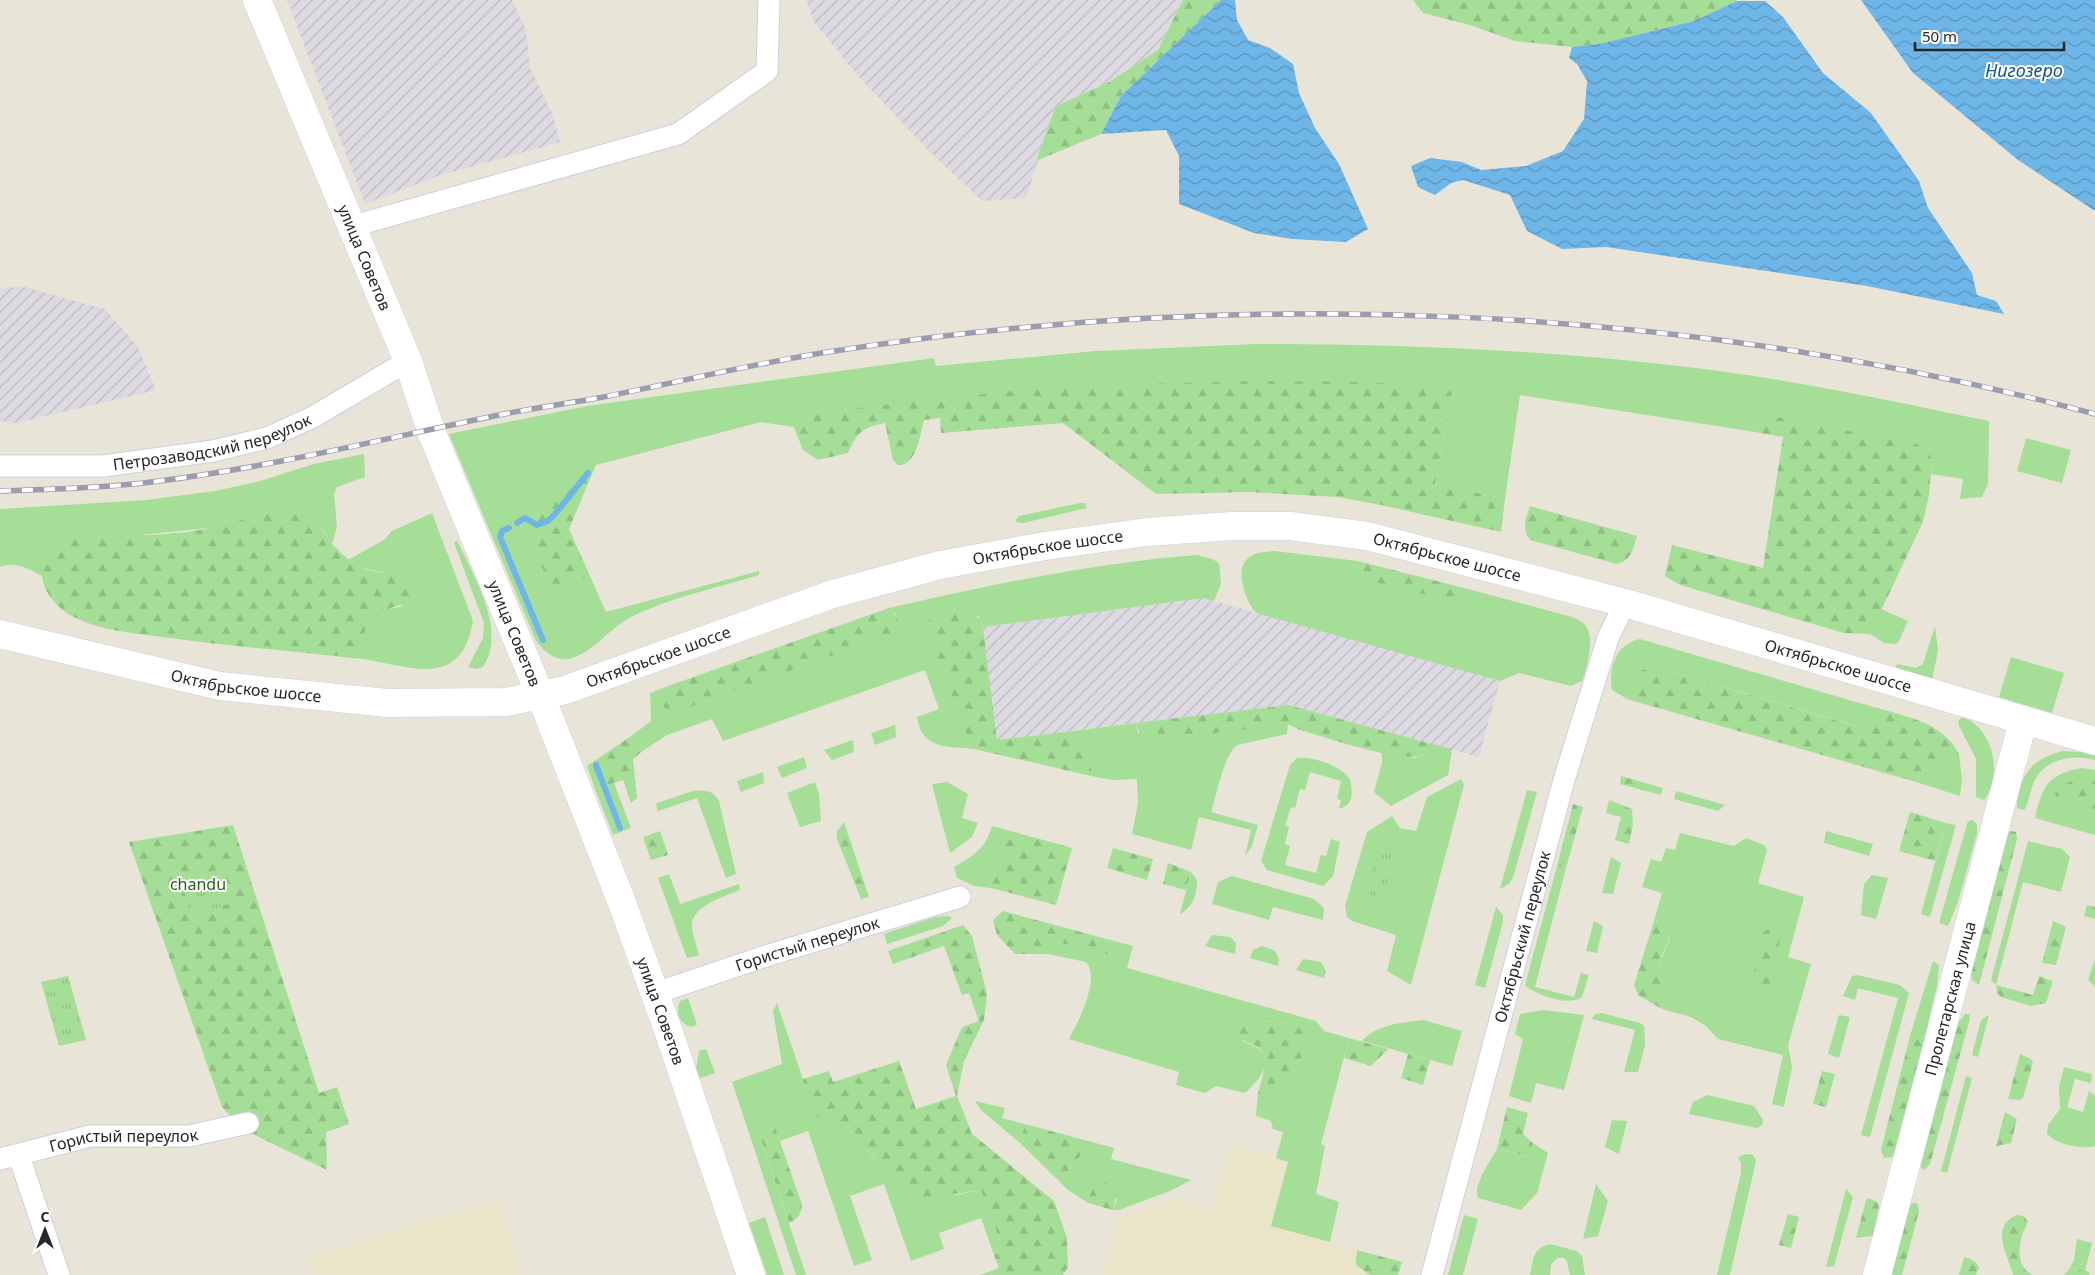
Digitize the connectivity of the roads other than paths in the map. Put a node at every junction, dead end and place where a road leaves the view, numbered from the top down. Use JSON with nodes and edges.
{"nodes":[{"id":1,"x":257,"y":0,"type":"edge"},
{"id":2,"x":770,"y":0,"type":"edge"},
{"id":3,"x":350,"y":227,"type":"junction"},
{"id":4,"x":408,"y":361,"type":"junction"},
{"id":5,"x":0,"y":466,"type":"edge"},
{"id":6,"x":1625,"y":603,"type":"junction"},
{"id":7,"x":0,"y":634,"type":"edge"},
{"id":8,"x":541,"y":697,"type":"junction"},
{"id":9,"x":2023,"y":720,"type":"junction"},
{"id":10,"x":2095,"y":741,"type":"edge"},
{"id":11,"x":960,"y":897,"type":"dead end"},
{"id":12,"x":656,"y":993,"type":"junction"},
{"id":13,"x":248,"y":1123,"type":"dead end"},
{"id":14,"x":9,"y":1157,"type":"edge"},
{"id":15,"x":59,"y":1275,"type":"edge"},
{"id":16,"x":751,"y":1275,"type":"edge"},
{"id":17,"x":1432,"y":1275,"type":"edge"},
{"id":18,"x":1877,"y":1275,"type":"edge"}],
"edges":[{"from":1,"to":3,"type":"street","name":"улица Советов"},
{"from":2,"to":3,"type":"street"},
{"from":3,"to":4,"type":"street","name":"улица Советов"},
{"from":4,"to":5,"type":"street","name":"Петрозаводский переулок"},
{"from":4,"to":8,"type":"street","name":"улица Советов"},
{"from":6,"to":8,"type":"street","name":"Октябрьское шоссе"},
{"from":6,"to":9,"type":"street","name":"Октябрьское шоссе"},
{"from":6,"to":17,"type":"street","name":"Октябрьский переулок"},
{"from":7,"to":8,"type":"street","name":"Октябрьское шоссе"},
{"from":8,"to":12,"type":"street","name":"улица Советов"},
{"from":9,"to":10,"type":"street","name":"Октябрьское шоссе"},
{"from":9,"to":18,"type":"street","name":"Пролетарская улица"},
{"from":11,"to":12,"type":"street","name":"Гористый переулок"},
{"from":12,"to":16,"type":"street","name":"улица Советов"},
{"from":13,"to":14,"type":"street","name":"Гористый переулок"},
{"from":14,"to":15,"type":"street"}]}
